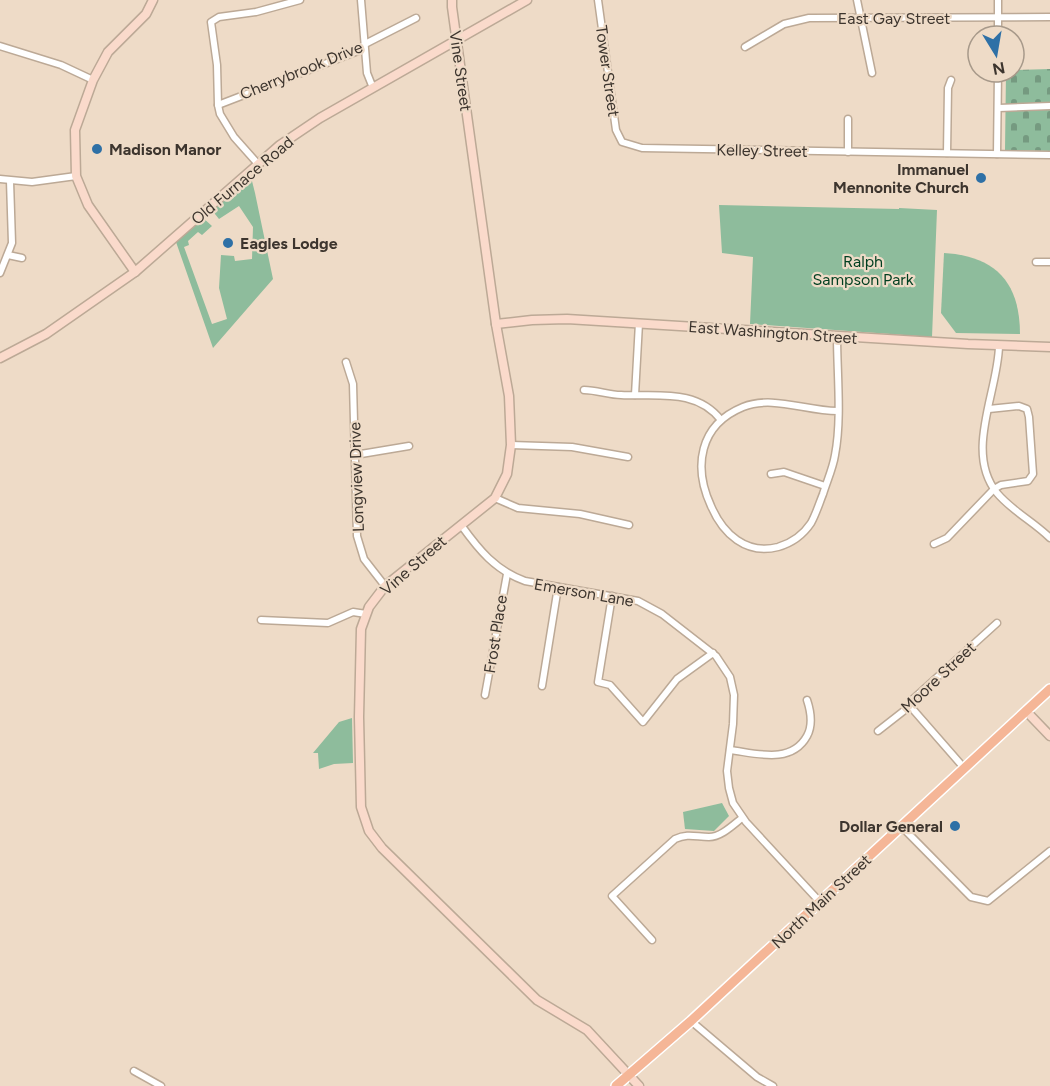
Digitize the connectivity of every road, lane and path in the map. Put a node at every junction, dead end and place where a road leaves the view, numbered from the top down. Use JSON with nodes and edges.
{"nodes":[{"id":1,"x":153,"y":0,"type":"edge"},
{"id":2,"x":300,"y":0,"type":"edge"},
{"id":3,"x":361,"y":0,"type":"edge"},
{"id":4,"x":452,"y":0,"type":"edge"},
{"id":5,"x":527,"y":0,"type":"edge"},
{"id":6,"x":598,"y":0,"type":"edge"},
{"id":7,"x":857,"y":0,"type":"edge"},
{"id":8,"x":998,"y":0,"type":"edge"},
{"id":9,"x":1050,"y":17,"type":"edge"},
{"id":10,"x":416,"y":18,"type":"dead end"},
{"id":11,"x":860,"y":18,"type":"junction"},
{"id":12,"x":998,"y":18,"type":"junction"},
{"id":13,"x":998,"y":24,"type":"edge"},
{"id":14,"x":457,"y":40,"type":"junction"},
{"id":15,"x":365,"y":44,"type":"junction"},
{"id":16,"x":0,"y":46,"type":"edge"},
{"id":17,"x":746,"y":47,"type":"dead end"},
{"id":18,"x":872,"y":73,"type":"dead end"},
{"id":19,"x":93,"y":80,"type":"junction"},
{"id":20,"x":951,"y":80,"type":"dead end"},
{"id":21,"x":998,"y":84,"type":"edge"},
{"id":22,"x":373,"y":88,"type":"junction"},
{"id":23,"x":218,"y":105,"type":"junction"},
{"id":24,"x":1050,"y":106,"type":"edge"},
{"id":25,"x":999,"y":108,"type":"junction"},
{"id":26,"x":848,"y":119,"type":"dead end"},
{"id":27,"x":620,"y":141,"type":"joint"},
{"id":28,"x":848,"y":152,"type":"junction"},
{"id":29,"x":947,"y":153,"type":"junction"},
{"id":30,"x":997,"y":154,"type":"junction"},
{"id":31,"x":1050,"y":155,"type":"edge"},
{"id":32,"x":258,"y":164,"type":"junction"},
{"id":33,"x":76,"y":176,"type":"junction"},
{"id":34,"x":0,"y":179,"type":"edge"},
{"id":35,"x":10,"y":181,"type":"junction"},
{"id":36,"x":8,"y":255,"type":"junction"},
{"id":37,"x":22,"y":258,"type":"dead end"},
{"id":38,"x":1036,"y":262,"type":"dead end"},
{"id":39,"x":1050,"y":262,"type":"edge"},
{"id":40,"x":135,"y":272,"type":"junction"},
{"id":41,"x":0,"y":273,"type":"edge"},
{"id":42,"x":639,"y":323,"type":"junction"},
{"id":43,"x":496,"y":324,"type":"junction"},
{"id":44,"x":837,"y":336,"type":"junction"},
{"id":45,"x":999,"y":346,"type":"junction"},
{"id":46,"x":1050,"y":347,"type":"edge"},
{"id":47,"x":0,"y":358,"type":"edge"},
{"id":48,"x":346,"y":362,"type":"dead end"},
{"id":49,"x":584,"y":390,"type":"dead end"},
{"id":50,"x":635,"y":395,"type":"junction"},
{"id":51,"x":989,"y":409,"type":"junction"},
{"id":52,"x":837,"y":411,"type":"junction"},
{"id":53,"x":721,"y":420,"type":"junction"},
{"id":54,"x":511,"y":445,"type":"junction"},
{"id":55,"x":409,"y":446,"type":"dead end"},
{"id":56,"x":355,"y":455,"type":"junction"},
{"id":57,"x":628,"y":457,"type":"dead end"},
{"id":58,"x":771,"y":474,"type":"dead end"},
{"id":59,"x":825,"y":486,"type":"junction"},
{"id":60,"x":994,"y":489,"type":"junction"},
{"id":61,"x":495,"y":498,"type":"junction"},
{"id":62,"x":461,"y":525,"type":"junction"},
{"id":63,"x":629,"y":525,"type":"dead end"},
{"id":64,"x":1050,"y":538,"type":"edge"},
{"id":65,"x":934,"y":543,"type":"dead end"},
{"id":66,"x":507,"y":574,"type":"junction"},
{"id":67,"x":385,"y":586,"type":"junction"},
{"id":68,"x":558,"y":587,"type":"junction"},
{"id":69,"x":612,"y":596,"type":"junction"},
{"id":70,"x":366,"y":614,"type":"junction"},
{"id":71,"x":261,"y":620,"type":"dead end"},
{"id":72,"x":997,"y":623,"type":"dead end"},
{"id":73,"x":713,"y":653,"type":"junction"},
{"id":74,"x":542,"y":686,"type":"dead end"},
{"id":75,"x":1050,"y":689,"type":"edge"},
{"id":76,"x":485,"y":695,"type":"dead end"},
{"id":77,"x":807,"y":700,"type":"dead end"},
{"id":78,"x":910,"y":706,"type":"junction"},
{"id":79,"x":1026,"y":711,"type":"junction"},
{"id":80,"x":878,"y":731,"type":"dead end"},
{"id":81,"x":1050,"y":736,"type":"edge"},
{"id":82,"x":730,"y":750,"type":"junction"},
{"id":83,"x":965,"y":769,"type":"junction"},
{"id":84,"x":742,"y":818,"type":"junction"},
{"id":85,"x":902,"y":827,"type":"junction"},
{"id":86,"x":1050,"y":851,"type":"edge"},
{"id":87,"x":820,"y":902,"type":"junction"},
{"id":88,"x":652,"y":940,"type":"dead end"},
{"id":89,"x":691,"y":1021,"type":"junction"},
{"id":90,"x":134,"y":1071,"type":"dead end"},
{"id":91,"x":630,"y":1076,"type":"junction"},
{"id":92,"x":161,"y":1086,"type":"edge"},
{"id":93,"x":616,"y":1086,"type":"edge"},
{"id":94,"x":639,"y":1086,"type":"edge"},
{"id":95,"x":772,"y":1086,"type":"edge"}],
"edges":[{"from":1,"to":19,"type":"street"},
{"from":2,"to":23,"type":"street"},
{"from":3,"to":15,"type":"street"},
{"from":4,"to":14,"type":"street","name":"Vine Street"},
{"from":5,"to":14,"type":"street","name":"Old Furnace Road"},
{"from":6,"to":27,"type":"street","name":"Tower Street"},
{"from":7,"to":11,"type":"street"},
{"from":8,"to":12,"type":"street"},
{"from":9,"to":12,"type":"street","name":"East Gay Street"},
{"from":10,"to":15,"type":"street","name":"Cherrybrook Drive"},
{"from":11,"to":12,"type":"street","name":"East Gay Street"},
{"from":11,"to":17,"type":"street","name":"East Gay Street"},
{"from":11,"to":18,"type":"street"},
{"from":12,"to":13,"type":"street"},
{"from":14,"to":22,"type":"street","name":"Old Furnace Road"},
{"from":14,"to":43,"type":"street","name":"Vine Street"},
{"from":15,"to":22,"type":"street"},
{"from":15,"to":23,"type":"street","name":"Cherrybrook Drive"},
{"from":16,"to":19,"type":"street"},
{"from":19,"to":33,"type":"street"},
{"from":20,"to":29,"type":"street"},
{"from":21,"to":25,"type":"street"},
{"from":22,"to":32,"type":"street","name":"Old Furnace Road"},
{"from":23,"to":32,"type":"street"},
{"from":24,"to":25,"type":"street"},
{"from":25,"to":30,"type":"street"},
{"from":26,"to":28,"type":"street"},
{"from":27,"to":28,"type":"street","name":"Kelley Street"},
{"from":28,"to":29,"type":"street","name":"Kelley Street"},
{"from":29,"to":30,"type":"street","name":"Kelley Street"},
{"from":30,"to":31,"type":"street","name":"Kelley Street"},
{"from":32,"to":40,"type":"street","name":"Old Furnace Road"},
{"from":33,"to":35,"type":"street"},
{"from":33,"to":40,"type":"street"},
{"from":34,"to":35,"type":"street"},
{"from":35,"to":36,"type":"street"},
{"from":36,"to":37,"type":"street"},
{"from":36,"to":41,"type":"street"},
{"from":38,"to":39,"type":"street"},
{"from":40,"to":47,"type":"street","name":"Old Furnace Road"},
{"from":42,"to":43,"type":"street","name":"East Washington Street"},
{"from":42,"to":44,"type":"street","name":"East Washington Street"},
{"from":42,"to":50,"type":"street"},
{"from":43,"to":54,"type":"street","name":"Vine Street"},
{"from":44,"to":45,"type":"street","name":"East Washington Street"},
{"from":44,"to":52,"type":"street"},
{"from":45,"to":46,"type":"street","name":"East Washington Street"},
{"from":45,"to":51,"type":"street"},
{"from":48,"to":56,"type":"street","name":"Longview Drive"},
{"from":49,"to":50,"type":"street"},
{"from":50,"to":53,"type":"street"},
{"from":51,"to":60,"type":"street"},
{"from":51,"to":60,"type":"street"},
{"from":52,"to":53,"type":"street"},
{"from":52,"to":59,"type":"street"},
{"from":53,"to":59,"type":"street"},
{"from":54,"to":57,"type":"street"},
{"from":54,"to":61,"type":"street","name":"Vine Street"},
{"from":55,"to":56,"type":"street"},
{"from":56,"to":67,"type":"street","name":"Longview Drive"},
{"from":58,"to":59,"type":"street"},
{"from":60,"to":64,"type":"street"},
{"from":60,"to":65,"type":"street"},
{"from":61,"to":62,"type":"street","name":"Vine Street"},
{"from":61,"to":63,"type":"street"},
{"from":62,"to":66,"type":"street","name":"Emerson Lane"},
{"from":62,"to":67,"type":"street","name":"Vine Street"},
{"from":66,"to":68,"type":"street","name":"Emerson Lane"},
{"from":66,"to":76,"type":"street","name":"Frost Place"},
{"from":67,"to":70,"type":"street","name":"Vine Street"},
{"from":68,"to":69,"type":"street","name":"Emerson Lane"},
{"from":68,"to":74,"type":"street"},
{"from":69,"to":73,"type":"street","name":"Emerson Lane"},
{"from":69,"to":73,"type":"street"},
{"from":70,"to":71,"type":"street"},
{"from":70,"to":91,"type":"street","name":"Vine Street"},
{"from":72,"to":78,"type":"street","name":"Moore Street"},
{"from":73,"to":82,"type":"street","name":"Emerson Lane"},
{"from":75,"to":79,"type":"main road","name":"North Main Street"},
{"from":77,"to":82,"type":"street"},
{"from":78,"to":80,"type":"street","name":"Moore Street"},
{"from":78,"to":83,"type":"street"},
{"from":79,"to":81,"type":"street"},
{"from":79,"to":83,"type":"main road","name":"North Main Street"},
{"from":82,"to":84,"type":"street","name":"Emerson Lane"},
{"from":83,"to":85,"type":"main road","name":"North Main Street"},
{"from":84,"to":87,"type":"street","name":"Emerson Lane"},
{"from":84,"to":88,"type":"street"},
{"from":85,"to":86,"type":"street"},
{"from":85,"to":87,"type":"main road","name":"North Main Street"},
{"from":87,"to":89,"type":"main road","name":"North Main Street"},
{"from":89,"to":91,"type":"main road","name":"North Main Street"},
{"from":89,"to":95,"type":"street"},
{"from":90,"to":92,"type":"street"},
{"from":91,"to":93,"type":"main road","name":"North Main Street"},
{"from":91,"to":94,"type":"street","name":"Vine Street"}]}
